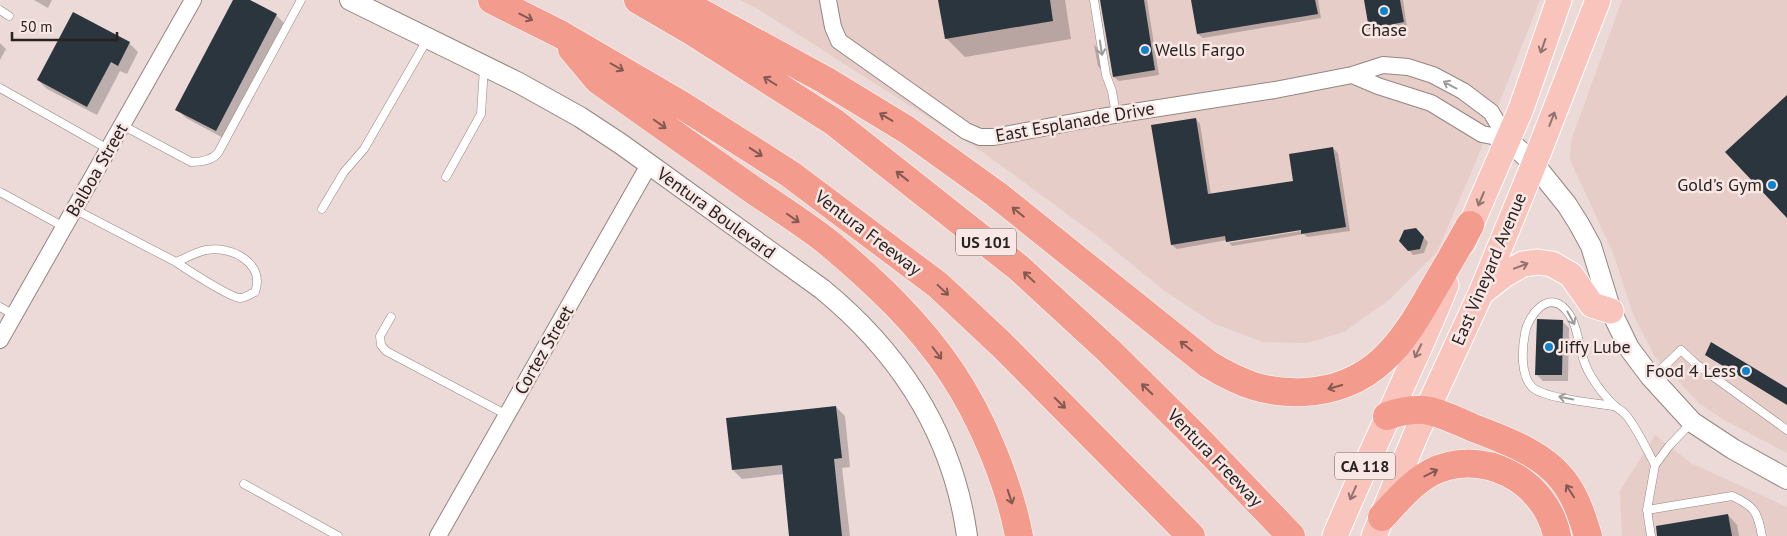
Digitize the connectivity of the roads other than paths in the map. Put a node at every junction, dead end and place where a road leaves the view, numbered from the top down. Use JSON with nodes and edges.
{"nodes":[{"id":1,"x":193,"y":0,"type":"edge"},
{"id":2,"x":301,"y":0,"type":"edge"},
{"id":3,"x":350,"y":0,"type":"edge"},
{"id":4,"x":492,"y":0,"type":"edge"},
{"id":5,"x":638,"y":0,"type":"edge"},
{"id":6,"x":661,"y":0,"type":"edge"},
{"id":7,"x":828,"y":0,"type":"edge"},
{"id":8,"x":1094,"y":0,"type":"edge"},
{"id":9,"x":1559,"y":0,"type":"edge"},
{"id":10,"x":1598,"y":0,"type":"edge"},
{"id":11,"x":0,"y":10,"type":"edge"},
{"id":12,"x":9,"y":16,"type":"dead end"},
{"id":13,"x":560,"y":34,"type":"junction"},
{"id":14,"x":428,"y":38,"type":"junction"},
{"id":15,"x":484,"y":66,"type":"junction"},
{"id":16,"x":1352,"y":75,"type":"junction"},
{"id":17,"x":0,"y":88,"type":"edge"},
{"id":18,"x":1116,"y":115,"type":"junction"},
{"id":19,"x":122,"y":125,"type":"junction"},
{"id":20,"x":1510,"y":134,"type":"junction"},
{"id":21,"x":108,"y":149,"type":"junction"},
{"id":22,"x":1534,"y":164,"type":"junction"},
{"id":23,"x":649,"y":165,"type":"junction"},
{"id":24,"x":446,"y":177,"type":"dead end"},
{"id":25,"x":0,"y":192,"type":"edge"},
{"id":26,"x":74,"y":209,"type":"junction"},
{"id":27,"x":322,"y":209,"type":"dead end"},
{"id":28,"x":1470,"y":225,"type":"junction"},
{"id":29,"x":64,"y":227,"type":"junction"},
{"id":30,"x":176,"y":262,"type":"junction"},
{"id":31,"x":1481,"y":293,"type":"junction"},
{"id":32,"x":7,"y":311,"type":"edge"},
{"id":33,"x":1611,"y":311,"type":"junction"},
{"id":34,"x":391,"y":318,"type":"dead end"},
{"id":35,"x":0,"y":340,"type":"edge"},
{"id":36,"x":1652,"y":379,"type":"junction"},
{"id":37,"x":1614,"y":406,"type":"junction"},
{"id":38,"x":1428,"y":410,"type":"junction"},
{"id":39,"x":507,"y":415,"type":"junction"},
{"id":40,"x":1387,"y":416,"type":"junction"},
{"id":41,"x":1692,"y":422,"type":"junction"},
{"id":42,"x":1787,"y":430,"type":"edge"},
{"id":43,"x":1655,"y":465,"type":"junction"},
{"id":44,"x":1787,"y":479,"type":"edge"},
{"id":45,"x":244,"y":484,"type":"dead end"},
{"id":46,"x":1647,"y":510,"type":"junction"},
{"id":47,"x":1339,"y":526,"type":"edge"},
{"id":48,"x":1378,"y":526,"type":"edge"},
{"id":49,"x":338,"y":536,"type":"edge"},
{"id":50,"x":438,"y":536,"type":"edge"},
{"id":51,"x":967,"y":536,"type":"edge"},
{"id":52,"x":1019,"y":536,"type":"edge"},
{"id":53,"x":1190,"y":536,"type":"edge"},
{"id":54,"x":1291,"y":536,"type":"edge"},
{"id":55,"x":1558,"y":536,"type":"edge"},
{"id":56,"x":1588,"y":536,"type":"edge"},
{"id":57,"x":1651,"y":536,"type":"edge"},
{"id":58,"x":1762,"y":536,"type":"edge"}],
"edges":[{"from":1,"to":19,"type":"street","name":"Balboa Street"},
{"from":2,"to":19,"type":"lane"},
{"from":3,"to":14,"type":"street","name":"Ventura Boulevard"},
{"from":4,"to":13,"type":"highway","name":"Ventura Freeway","one_way":true},
{"from":54,"to":5,"type":"highway","name":"Ventura Freeway","number":"US 101","one_way":true},
{"from":28,"to":6,"type":"highway","one_way":true},
{"from":7,"to":18,"type":"street","name":"East Esplanade Drive"},
{"from":8,"to":18,"type":"lane","one_way":true},
{"from":9,"to":20,"type":"main road","name":"East Vineyard Avenue","one_way":true},
{"from":22,"to":10,"type":"main road","name":"East Vineyard Avenue","one_way":true},
{"from":11,"to":12,"type":"lane"},
{"from":13,"to":52,"type":"highway","one_way":true},
{"from":13,"to":53,"type":"highway","name":"Ventura Freeway","one_way":true},
{"from":14,"to":15,"type":"street","name":"Ventura Boulevard"},
{"from":14,"to":27,"type":"lane"},
{"from":15,"to":23,"type":"street","name":"Ventura Boulevard"},
{"from":15,"to":24,"type":"lane"},
{"from":16,"to":18,"type":"street","name":"East Esplanade Drive"},
{"from":16,"to":20,"type":"street"},
{"from":20,"to":16,"type":"street","name":"East Esplanade Drive","one_way":true},
{"from":17,"to":21,"type":"lane"},
{"from":19,"to":21,"type":"street","name":"Balboa Street"},
{"from":20,"to":22,"type":"street"},
{"from":20,"to":28,"type":"main road","name":"East Vineyard Avenue","one_way":true},
{"from":21,"to":26,"type":"street","name":"Balboa Street"},
{"from":22,"to":31,"type":"main road","name":"East Vineyard Avenue"},
{"from":22,"to":33,"type":"street"},
{"from":23,"to":39,"type":"street","name":"Cortez Street"},
{"from":23,"to":51,"type":"street","name":"Ventura Boulevard"},
{"from":25,"to":29,"type":"lane"},
{"from":26,"to":29,"type":"street","name":"Balboa Street"},
{"from":26,"to":30,"type":"lane"},
{"from":28,"to":40,"type":"main road","name":"East Vineyard Avenue","one_way":true},
{"from":29,"to":32,"type":"street","name":"Balboa Street"},
{"from":30,"to":30,"type":"lane"},
{"from":31,"to":33,"type":"main road","one_way":true},
{"from":31,"to":38,"type":"main road","name":"East Vineyard Avenue"},
{"from":32,"to":35,"type":"street","name":"Balboa Street"},
{"from":33,"to":36,"type":"street"},
{"from":34,"to":39,"type":"lane"},
{"from":36,"to":41,"type":"street"},
{"from":36,"to":42,"type":"lane"},
{"from":37,"to":37,"type":"lane","one_way":true},
{"from":37,"to":43,"type":"lane"},
{"from":38,"to":40,"type":"highway"},
{"from":38,"to":48,"type":"main road","name":"East Vineyard Avenue"},
{"from":56,"to":38,"type":"highway","one_way":true},
{"from":39,"to":50,"type":"street","name":"Cortez Street"},
{"from":40,"to":47,"type":"main road","name":"East Vineyard Avenue","number":"CA 118","one_way":true},
{"from":41,"to":43,"type":"lane"},
{"from":41,"to":44,"type":"street"},
{"from":43,"to":46,"type":"lane"},
{"from":45,"to":49,"type":"lane"},
{"from":46,"to":57,"type":"lane"},
{"from":46,"to":58,"type":"lane"},
{"from":48,"to":55,"type":"highway","one_way":true}]}
